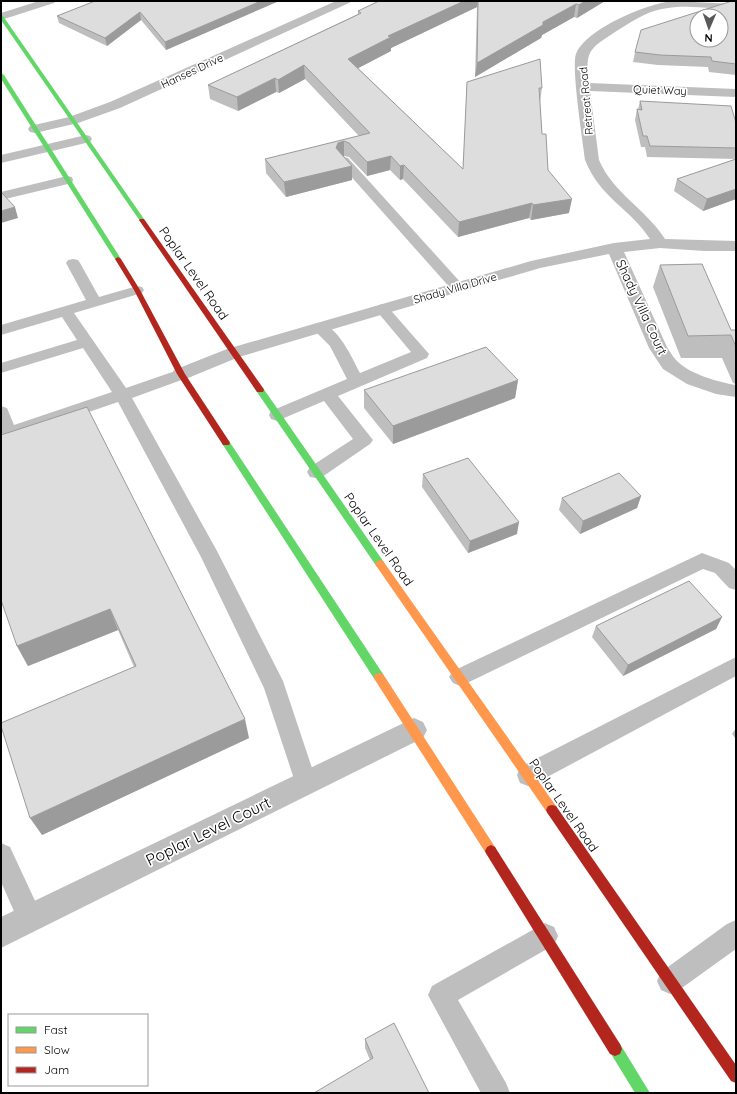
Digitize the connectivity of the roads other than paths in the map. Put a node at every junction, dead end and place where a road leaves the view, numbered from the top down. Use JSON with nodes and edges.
{"nodes":[{"id":1,"x":50,"y":1,"type":"edge"},
{"id":2,"x":345,"y":1,"type":"edge"},
{"id":3,"x":736,"y":6,"type":"edge"},
{"id":4,"x":1,"y":17,"type":"edge"},
{"id":5,"x":1,"y":75,"type":"edge"},
{"id":6,"x":583,"y":87,"type":"junction"},
{"id":7,"x":736,"y":93,"type":"edge"},
{"id":8,"x":73,"y":120,"type":"junction"},
{"id":9,"x":35,"y":129,"type":"junction"},
{"id":10,"x":86,"y":139,"type":"junction"},
{"id":11,"x":48,"y":149,"type":"junction"},
{"id":12,"x":1,"y":159,"type":"edge"},
{"id":13,"x":344,"y":161,"type":"edge"},
{"id":14,"x":68,"y":180,"type":"junction"},
{"id":15,"x":1,"y":196,"type":"edge"},
{"id":16,"x":660,"y":242,"type":"junction"},
{"id":17,"x":736,"y":246,"type":"edge"},
{"id":18,"x":614,"y":248,"type":"junction"},
{"id":19,"x":73,"y":263,"type":"dead end"},
{"id":20,"x":457,"y":287,"type":"junction"},
{"id":21,"x":137,"y":290,"type":"junction"},
{"id":22,"x":95,"y":303,"type":"junction"},
{"id":23,"x":382,"y":309,"type":"junction"},
{"id":24,"x":66,"y":312,"type":"junction"},
{"id":25,"x":319,"y":327,"type":"junction"},
{"id":26,"x":1,"y":330,"type":"edge"},
{"id":27,"x":87,"y":342,"type":"junction"},
{"id":28,"x":233,"y":353,"type":"junction"},
{"id":29,"x":1,"y":368,"type":"edge"},
{"id":30,"x":181,"y":374,"type":"junction"},
{"id":31,"x":357,"y":382,"type":"junction"},
{"id":32,"x":736,"y":391,"type":"edge"},
{"id":33,"x":122,"y":395,"type":"junction"},
{"id":34,"x":328,"y":395,"type":"junction"},
{"id":35,"x":1,"y":412,"type":"edge"},
{"id":36,"x":277,"y":415,"type":"junction"},
{"id":37,"x":4,"y":434,"type":"edge"},
{"id":38,"x":316,"y":472,"type":"junction"},
{"id":39,"x":736,"y":582,"type":"edge"},
{"id":40,"x":736,"y":666,"type":"edge"},
{"id":41,"x":460,"y":677,"type":"junction"},
{"id":42,"x":414,"y":730,"type":"junction"},
{"id":43,"x":528,"y":776,"type":"junction"},
{"id":44,"x":306,"y":783,"type":"junction"},
{"id":45,"x":1,"y":855,"type":"edge"},
{"id":46,"x":30,"y":918,"type":"junction"},
{"id":47,"x":1,"y":933,"type":"edge"},
{"id":48,"x":736,"y":934,"type":"edge"},
{"id":49,"x":545,"y":936,"type":"junction"},
{"id":50,"x":670,"y":981,"type":"junction"},
{"id":51,"x":736,"y":1076,"type":"edge"},
{"id":52,"x":496,"y":1093,"type":"edge"},
{"id":53,"x":643,"y":1093,"type":"edge"}],
"edges":[{"from":1,"to":4,"type":"street"},
{"from":2,"to":8,"type":"street","name":"Hanses Drive"},
{"from":3,"to":6,"type":"street","name":"Retreat Road"},
{"from":4,"to":8,"type":"main road","name":"Poplar Level Road"},
{"from":5,"to":9,"type":"main road"},
{"from":6,"to":7,"type":"street","name":"Quiet Way"},
{"from":6,"to":16,"type":"street","name":"Retreat Road"},
{"from":8,"to":9,"type":"street","name":"Hanses Drive"},
{"from":8,"to":10,"type":"main road","name":"Poplar Level Road"},
{"from":9,"to":11,"type":"main road"},
{"from":10,"to":11,"type":"lane"},
{"from":10,"to":28,"type":"main road","name":"Poplar Level Road"},
{"from":11,"to":12,"type":"lane"},
{"from":11,"to":14,"type":"main road"},
{"from":13,"to":20,"type":"lane"},
{"from":14,"to":15,"type":"lane"},
{"from":14,"to":21,"type":"main road"},
{"from":16,"to":17,"type":"street","name":"Shady Villa Drive"},
{"from":16,"to":18,"type":"street","name":"Shady Villa Drive"},
{"from":18,"to":20,"type":"street","name":"Shady Villa Drive"},
{"from":18,"to":32,"type":"street","name":"Shady Villa Court"},
{"from":19,"to":22,"type":"lane"},
{"from":20,"to":23,"type":"street","name":"Shady Villa Drive"},
{"from":21,"to":22,"type":"lane"},
{"from":21,"to":30,"type":"main road"},
{"from":22,"to":24,"type":"lane"},
{"from":23,"to":25,"type":"street","name":"Shady Villa Drive"},
{"from":23,"to":31,"type":"lane"},
{"from":24,"to":26,"type":"lane"},
{"from":24,"to":27,"type":"lane"},
{"from":25,"to":28,"type":"street","name":"Shady Villa Drive"},
{"from":25,"to":31,"type":"lane"},
{"from":27,"to":29,"type":"lane"},
{"from":27,"to":33,"type":"lane"},
{"from":28,"to":30,"type":"street","name":"Shady Villa Drive"},
{"from":28,"to":36,"type":"main road","name":"Poplar Level Road"},
{"from":30,"to":33,"type":"lane"},
{"from":30,"to":42,"type":"main road"},
{"from":31,"to":34,"type":"lane"},
{"from":33,"to":37,"type":"lane"},
{"from":33,"to":44,"type":"lane"},
{"from":34,"to":36,"type":"lane"},
{"from":34,"to":38,"type":"lane"},
{"from":35,"to":37,"type":"lane"},
{"from":36,"to":38,"type":"main road","name":"Poplar Level Road"},
{"from":38,"to":41,"type":"main road","name":"Poplar Level Road"},
{"from":39,"to":41,"type":"lane"},
{"from":40,"to":43,"type":"lane"},
{"from":41,"to":43,"type":"main road","name":"Poplar Level Road"},
{"from":42,"to":44,"type":"street","name":"Poplar Level Court"},
{"from":42,"to":49,"type":"main road"},
{"from":43,"to":50,"type":"main road","name":"Poplar Level Road"},
{"from":44,"to":46,"type":"street","name":"Poplar Level Court"},
{"from":45,"to":46,"type":"lane"},
{"from":46,"to":47,"type":"street","name":"Poplar Level Court"},
{"from":48,"to":50,"type":"lane"},
{"from":49,"to":52,"type":"lane"},
{"from":49,"to":53,"type":"main road"},
{"from":50,"to":51,"type":"main road","name":"Poplar Level Road"}]}
